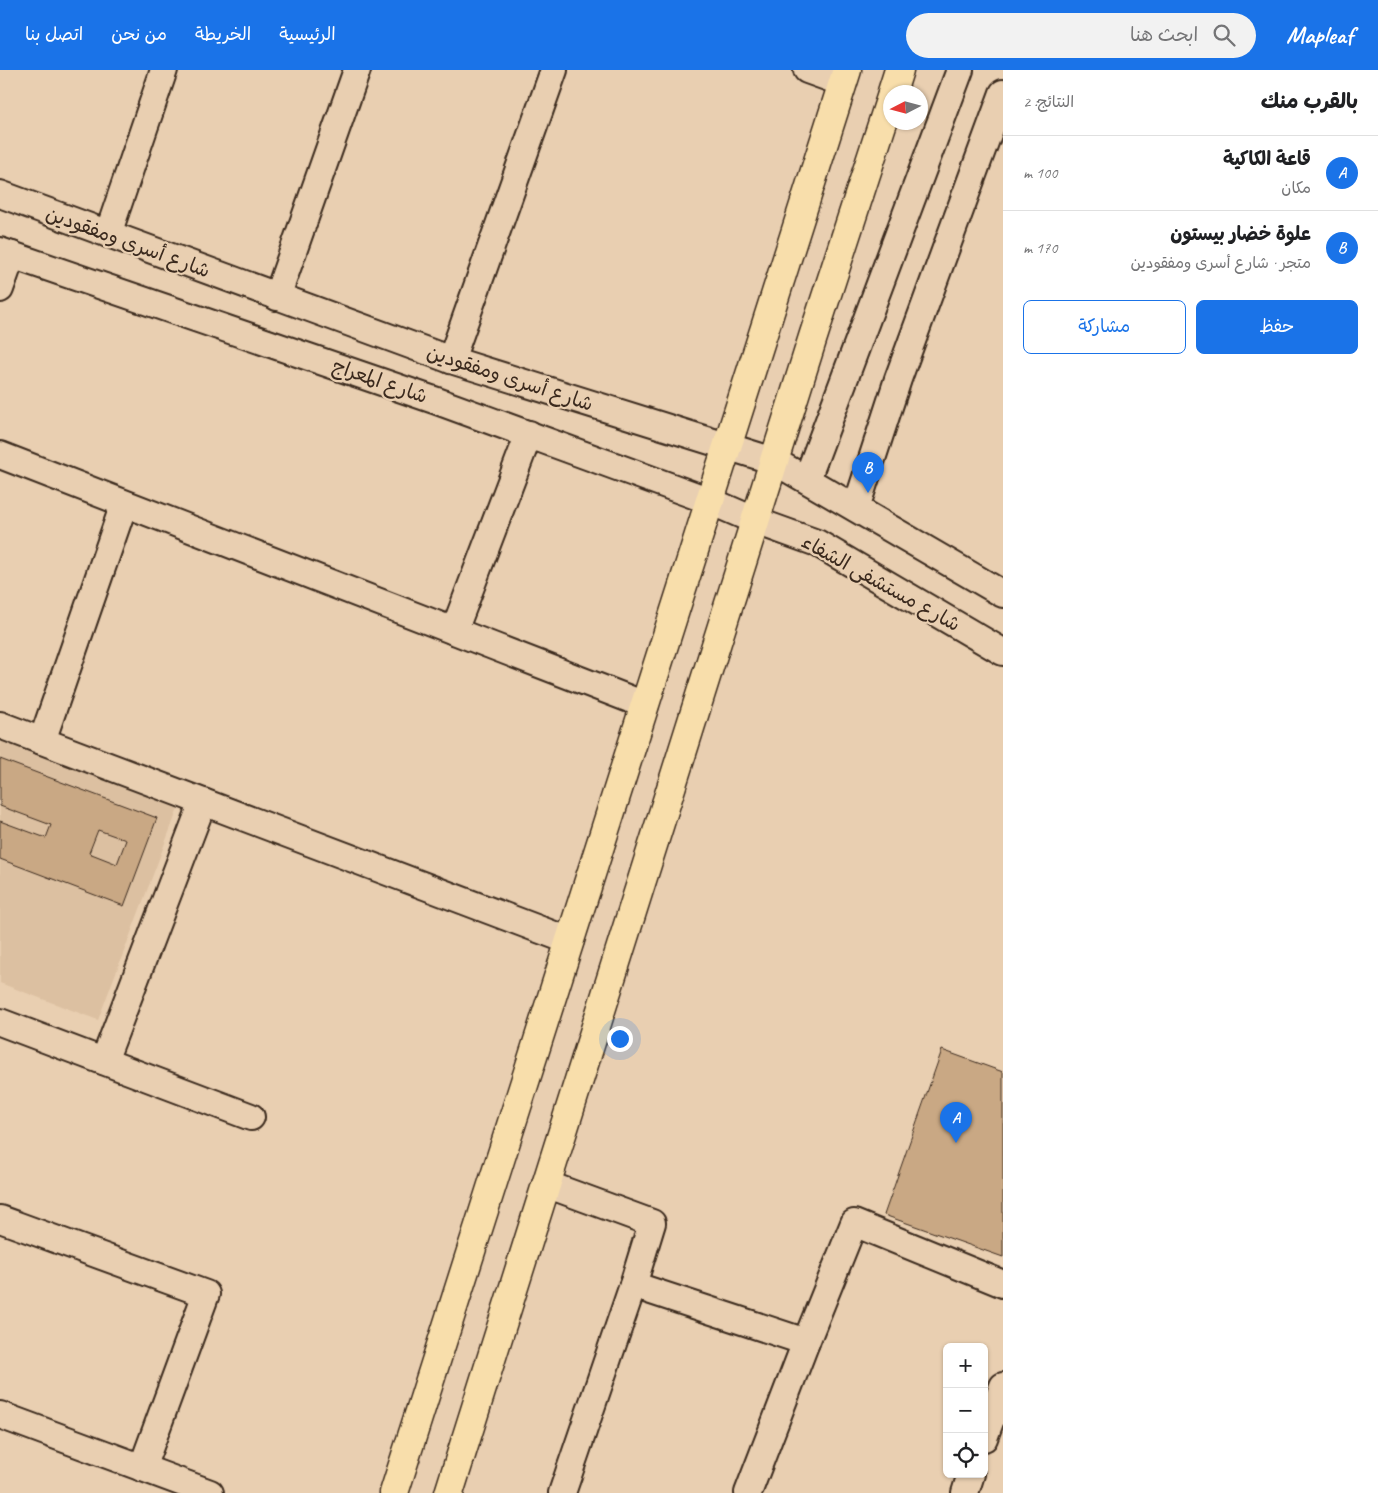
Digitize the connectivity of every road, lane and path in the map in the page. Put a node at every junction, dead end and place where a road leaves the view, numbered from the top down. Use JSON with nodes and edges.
{"nodes":[{"id":1,"x":164,"y":70,"type":"edge"},
{"id":2,"x":357,"y":70,"type":"edge"},
{"id":3,"x":554,"y":70,"type":"edge"},
{"id":4,"x":807,"y":70,"type":"edge"},
{"id":5,"x":899,"y":70,"type":"edge"},
{"id":6,"x":960,"y":70,"type":"edge"},
{"id":7,"x":845,"y":77,"type":"edge"},
{"id":8,"x":894,"y":85,"type":"edge"},
{"id":9,"x":1003,"y":93,"type":"edge"},
{"id":10,"x":883,"y":119,"type":"edge"},
{"id":11,"x":0,"y":194,"type":"edge"},
{"id":12,"x":108,"y":234,"type":"junction"},
{"id":13,"x":6,"y":253,"type":"edge"},
{"id":14,"x":0,"y":289,"type":"edge"},
{"id":15,"x":277,"y":297,"type":"junction"},
{"id":16,"x":451,"y":360,"type":"junction"},
{"id":17,"x":528,"y":434,"type":"junction"},
{"id":18,"x":727,"y":447,"type":"junction"},
{"id":19,"x":0,"y":456,"type":"edge"},
{"id":20,"x":774,"y":460,"type":"junction"},
{"id":21,"x":807,"y":480,"type":"junction"},
{"id":22,"x":710,"y":501,"type":"junction"},
{"id":23,"x":124,"y":504,"type":"junction"},
{"id":24,"x":856,"y":508,"type":"junction"},
{"id":25,"x":756,"y":522,"type":"junction"},
{"id":26,"x":1003,"y":594,"type":"edge"},
{"id":27,"x":454,"y":631,"type":"junction"},
{"id":28,"x":1003,"y":652,"type":"edge"},
{"id":29,"x":645,"y":706,"type":"junction"},
{"id":30,"x":0,"y":725,"type":"edge"},
{"id":31,"x":42,"y":741,"type":"junction"},
{"id":32,"x":203,"y":802,"type":"junction"},
{"id":33,"x":570,"y":941,"type":"junction"},
{"id":34,"x":0,"y":1022,"type":"edge"},
{"id":35,"x":104,"y":1061,"type":"junction"},
{"id":36,"x":251,"y":1116,"type":"dead end"},
{"id":37,"x":546,"y":1184,"type":"junction"},
{"id":38,"x":0,"y":1219,"type":"edge"},
{"id":39,"x":1003,"y":1284,"type":"edge"},
{"id":40,"x":633,"y":1285,"type":"junction"},
{"id":41,"x":806,"y":1342,"type":"junction"},
{"id":42,"x":1003,"y":1386,"type":"edge"},
{"id":43,"x":0,"y":1415,"type":"edge"},
{"id":44,"x":986,"y":1433,"type":"edge"},
{"id":45,"x":142,"y":1468,"type":"junction"},
{"id":46,"x":970,"y":1478,"type":"edge"},
{"id":47,"x":564,"y":1492,"type":"edge"},
{"id":48,"x":210,"y":1493,"type":"edge"},
{"id":49,"x":394,"y":1493,"type":"edge"},
{"id":50,"x":449,"y":1493,"type":"edge"},
{"id":51,"x":748,"y":1493,"type":"edge"},
{"id":52,"x":965,"y":1493,"type":"edge"}],
"edges":[{"from":1,"to":12,"type":"street"},
{"from":2,"to":15,"type":"street"},
{"from":3,"to":16,"type":"street"},
{"from":4,"to":7,"type":"street"},
{"from":5,"to":8,"type":"main road"},
{"from":6,"to":21,"type":"street"},
{"from":7,"to":18,"type":"main road"},
{"from":9,"to":24,"type":"street"},
{"from":10,"to":20,"type":"main road"},
{"from":11,"to":12,"type":"street","name":"شارع أسرى ومفقودين"},
{"from":12,"to":15,"type":"street","name":"شارع أسرى ومفقودين"},
{"from":13,"to":14,"type":"street"},
{"from":13,"to":17,"type":"street","name":"شارع المعراج"},
{"from":15,"to":16,"type":"street","name":"شارع أسرى ومفقودين"},
{"from":16,"to":18,"type":"street","name":"شارع أسرى ومفقودين"},
{"from":17,"to":22,"type":"street","name":"شارع المعراج"},
{"from":17,"to":27,"type":"street"},
{"from":18,"to":20,"type":"street","name":"شارع أسرى ومفقودين"},
{"from":18,"to":22,"type":"main road"},
{"from":19,"to":23,"type":"street"},
{"from":20,"to":21,"type":"street","name":"شارع أسرى ومفقودين"},
{"from":20,"to":25,"type":"main road"},
{"from":21,"to":24,"type":"street","name":"شارع أسرى ومفقودين"},
{"from":22,"to":25,"type":"street","name":"شارع المعراج"},
{"from":22,"to":29,"type":"main road"},
{"from":23,"to":27,"type":"street"},
{"from":23,"to":31,"type":"street"},
{"from":24,"to":26,"type":"street","name":"شارع أسرى ومفقودين"},
{"from":25,"to":28,"type":"street","name":"شارع مستشفى الشفاء"},
{"from":25,"to":37,"type":"main road"},
{"from":27,"to":29,"type":"street"},
{"from":29,"to":33,"type":"main road"},
{"from":30,"to":31,"type":"street"},
{"from":31,"to":32,"type":"street"},
{"from":32,"to":33,"type":"street"},
{"from":32,"to":35,"type":"street"},
{"from":33,"to":49,"type":"main road"},
{"from":34,"to":35,"type":"street"},
{"from":35,"to":36,"type":"street"},
{"from":37,"to":40,"type":"street"},
{"from":37,"to":50,"type":"main road"},
{"from":38,"to":45,"type":"street"},
{"from":39,"to":41,"type":"street"},
{"from":40,"to":41,"type":"street"},
{"from":40,"to":47,"type":"street"},
{"from":41,"to":51,"type":"street"},
{"from":42,"to":44,"type":"street"},
{"from":43,"to":45,"type":"street"},
{"from":45,"to":48,"type":"street"},
{"from":46,"to":52,"type":"street"}]}
